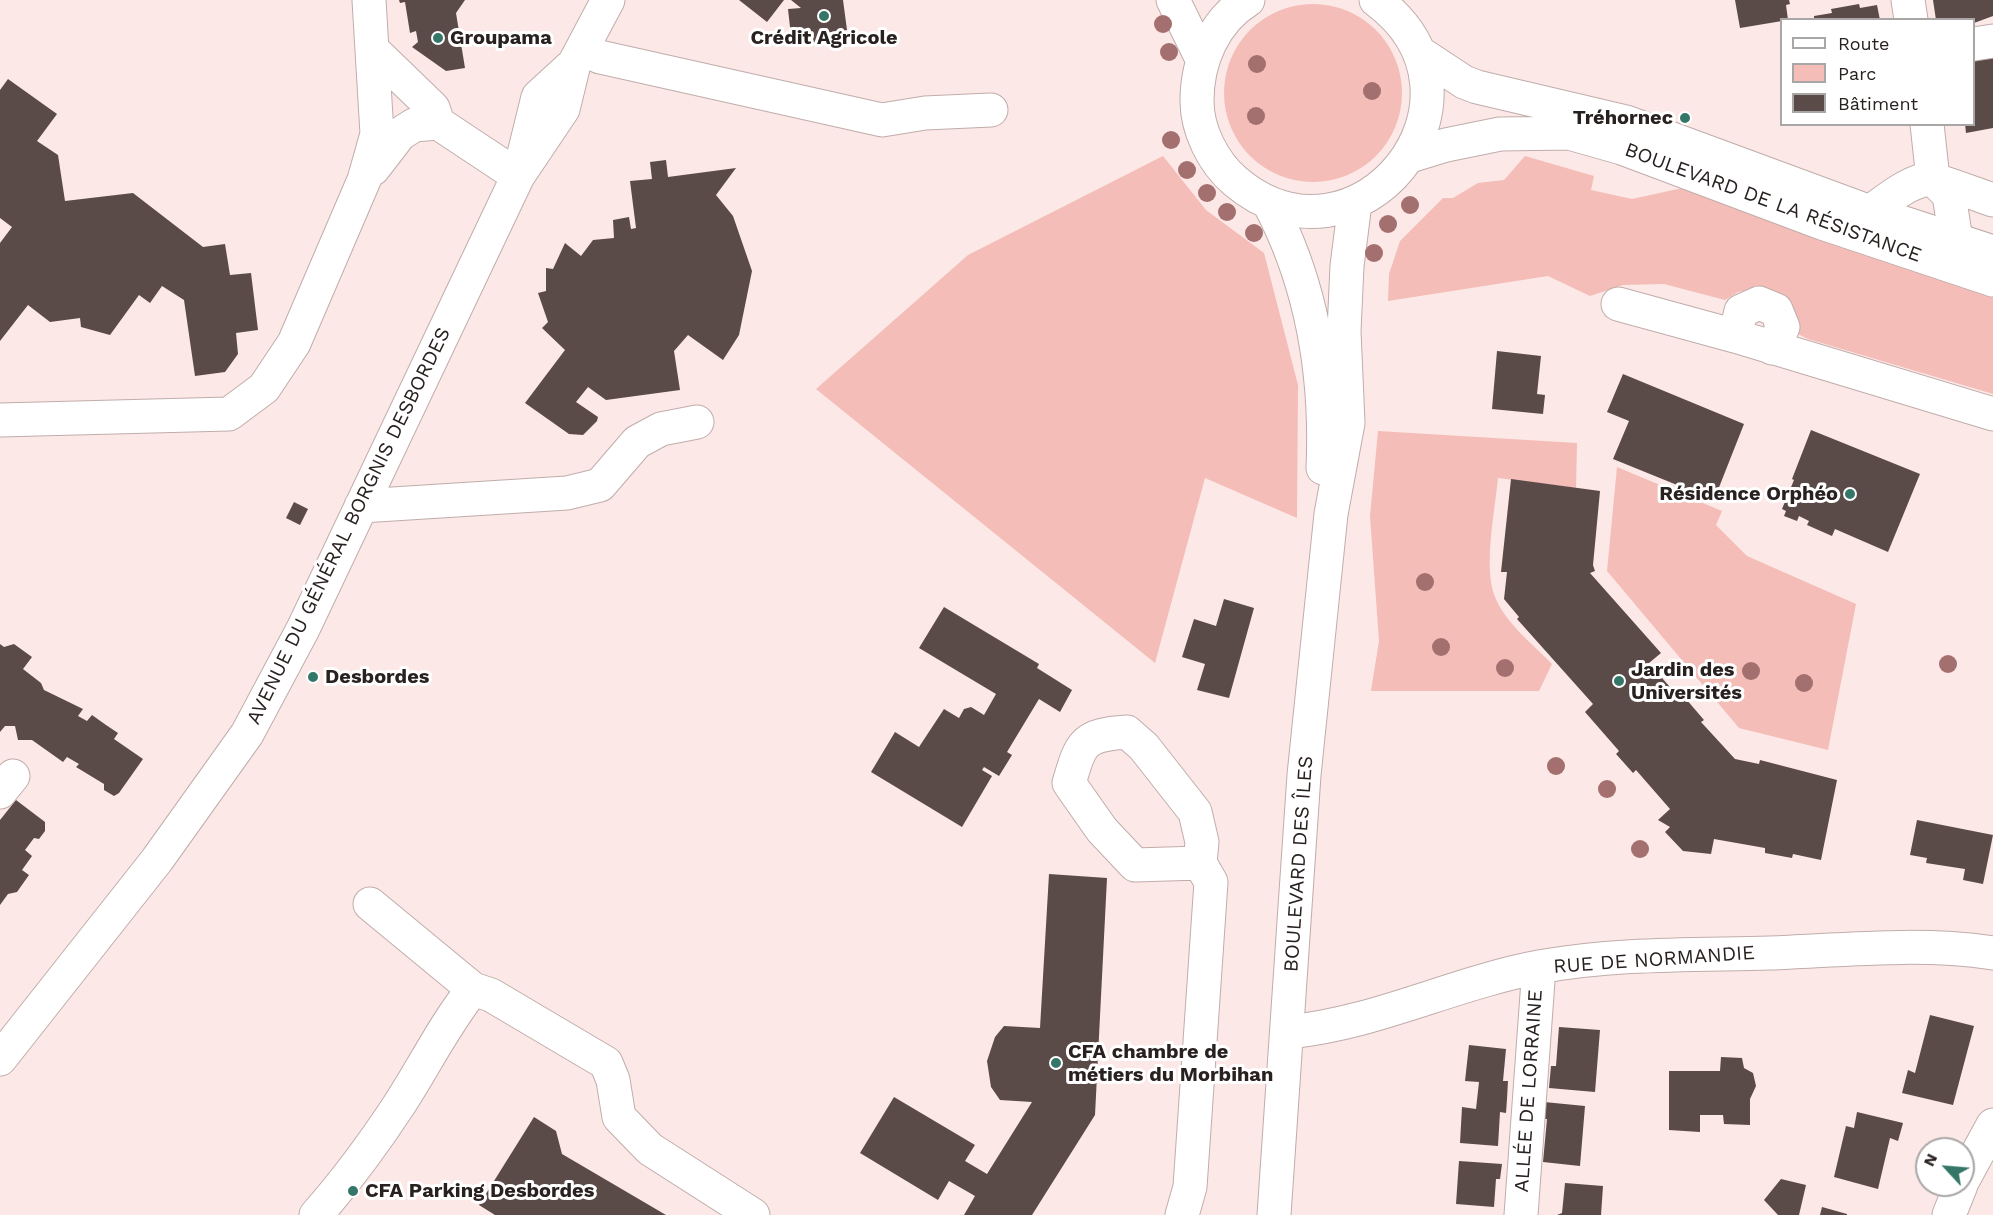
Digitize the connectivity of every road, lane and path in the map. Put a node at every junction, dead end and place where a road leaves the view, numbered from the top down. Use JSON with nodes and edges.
{"nodes":[{"id":1,"x":369,"y":0,"type":"edge"},
{"id":2,"x":608,"y":0,"type":"edge"},
{"id":3,"x":1173,"y":0,"type":"edge"},
{"id":4,"x":1248,"y":0,"type":"edge"},
{"id":5,"x":1908,"y":0,"type":"edge"},
{"id":6,"x":1387,"y":4,"type":"edge"},
{"id":7,"x":1911,"y":18,"type":"edge"},
{"id":8,"x":1993,"y":41,"type":"edge"},
{"id":9,"x":1975,"y":44,"type":"edge"},
{"id":10,"x":373,"y":50,"type":"junction"},
{"id":11,"x":1420,"y":53,"type":"junction"},
{"id":12,"x":578,"y":57,"type":"junction"},
{"id":13,"x":1202,"y":59,"type":"junction"},
{"id":14,"x":991,"y":110,"type":"dead end"},
{"id":15,"x":438,"y":123,"type":"junction"},
{"id":16,"x":1927,"y":126,"type":"edge"},
{"id":17,"x":1410,"y":156,"type":"junction"},
{"id":18,"x":518,"y":176,"type":"junction"},
{"id":19,"x":1933,"y":179,"type":"junction"},
{"id":20,"x":364,"y":180,"type":"junction"},
{"id":21,"x":1993,"y":200,"type":"edge"},
{"id":22,"x":1269,"y":203,"type":"junction"},
{"id":23,"x":1355,"y":203,"type":"junction"},
{"id":24,"x":1870,"y":212,"type":"junction"},
{"id":25,"x":1956,"y":240,"type":"junction"},
{"id":26,"x":1993,"y":252,"type":"edge"},
{"id":27,"x":1993,"y":280,"type":"edge"},
{"id":28,"x":1618,"y":304,"type":"dead end"},
{"id":29,"x":1993,"y":414,"type":"edge"},
{"id":30,"x":0,"y":420,"type":"edge"},
{"id":31,"x":697,"y":422,"type":"dead end"},
{"id":32,"x":361,"y":506,"type":"junction"},
{"id":33,"x":1331,"y":514,"type":"junction"},
{"id":34,"x":1200,"y":863,"type":"junction"},
{"id":35,"x":370,"y":904,"type":"dead end"},
{"id":36,"x":1993,"y":953,"type":"edge"},
{"id":37,"x":1539,"y":967,"type":"junction"},
{"id":38,"x":473,"y":989,"type":"junction"},
{"id":39,"x":1288,"y":1032,"type":"junction"},
{"id":40,"x":0,"y":1059,"type":"edge"},
{"id":41,"x":1993,"y":1125,"type":"edge"},
{"id":42,"x":1975,"y":1158,"type":"edge"},
{"id":43,"x":1956,"y":1197,"type":"edge"},
{"id":44,"x":316,"y":1215,"type":"edge"},
{"id":45,"x":753,"y":1215,"type":"edge"},
{"id":46,"x":1182,"y":1215,"type":"edge"},
{"id":47,"x":1274,"y":1215,"type":"edge"},
{"id":48,"x":1521,"y":1215,"type":"edge"},
{"id":49,"x":1948,"y":1215,"type":"edge"}],
"edges":[{"from":1,"to":10,"type":"main road"},
{"from":2,"to":12,"type":"main road","name":"AVENUE DU GÉNÉRAL BORGNIS DESBORDES"},
{"from":3,"to":13,"type":"main road"},
{"from":4,"to":13,"type":"main road"},
{"from":5,"to":7,"type":"main road"},
{"from":6,"to":11,"type":"main road"},
{"from":8,"to":9,"type":"main road"},
{"from":10,"to":15,"type":"main road"},
{"from":10,"to":20,"type":"main road"},
{"from":11,"to":17,"type":"main road"},
{"from":11,"to":24,"type":"main road","name":"BOULEVARD DE LA RÉSISTANCE"},
{"from":12,"to":14,"type":"main road"},
{"from":12,"to":18,"type":"main road","name":"AVENUE DU GÉNÉRAL BORGNIS DESBORDES"},
{"from":13,"to":22,"type":"main road"},
{"from":15,"to":18,"type":"main road"},
{"from":15,"to":20,"type":"main road"},
{"from":16,"to":19,"type":"main road"},
{"from":17,"to":23,"type":"main road"},
{"from":17,"to":27,"type":"main road","name":"BOULEVARD DE LA RÉSISTANCE"},
{"from":18,"to":32,"type":"main road","name":"AVENUE DU GÉNÉRAL BORGNIS DESBORDES"},
{"from":19,"to":21,"type":"main road"},
{"from":19,"to":24,"type":"main road"},
{"from":19,"to":25,"type":"main road"},
{"from":20,"to":30,"type":"main road"},
{"from":22,"to":23,"type":"main road"},
{"from":22,"to":33,"type":"main road","name":"BOULEVARD DES ÎLES"},
{"from":23,"to":33,"type":"main road","name":"BOULEVARD DES ÎLES"},
{"from":24,"to":25,"type":"main road","name":"BOULEVARD DE LA RÉSISTANCE"},
{"from":25,"to":26,"type":"main road","name":"BOULEVARD DE LA RÉSISTANCE"},
{"from":28,"to":29,"type":"main road"},
{"from":31,"to":32,"type":"main road"},
{"from":32,"to":40,"type":"main road","name":"AVENUE DU GÉNÉRAL BORGNIS DESBORDES"},
{"from":33,"to":39,"type":"main road","name":"BOULEVARD DES ÎLES"},
{"from":34,"to":34,"type":"main road"},
{"from":34,"to":46,"type":"main road"},
{"from":35,"to":38,"type":"main road"},
{"from":36,"to":37,"type":"main road","name":"RUE DE NORMANDIE"},
{"from":37,"to":39,"type":"main road","name":"RUE DE NORMANDIE"},
{"from":37,"to":48,"type":"main road","name":"ALLÉE DE LORRAINE"},
{"from":38,"to":44,"type":"main road"},
{"from":38,"to":45,"type":"main road"},
{"from":39,"to":47,"type":"main road","name":"BOULEVARD DES ÎLES"},
{"from":41,"to":42,"type":"main road"},
{"from":43,"to":49,"type":"main road"}]}
